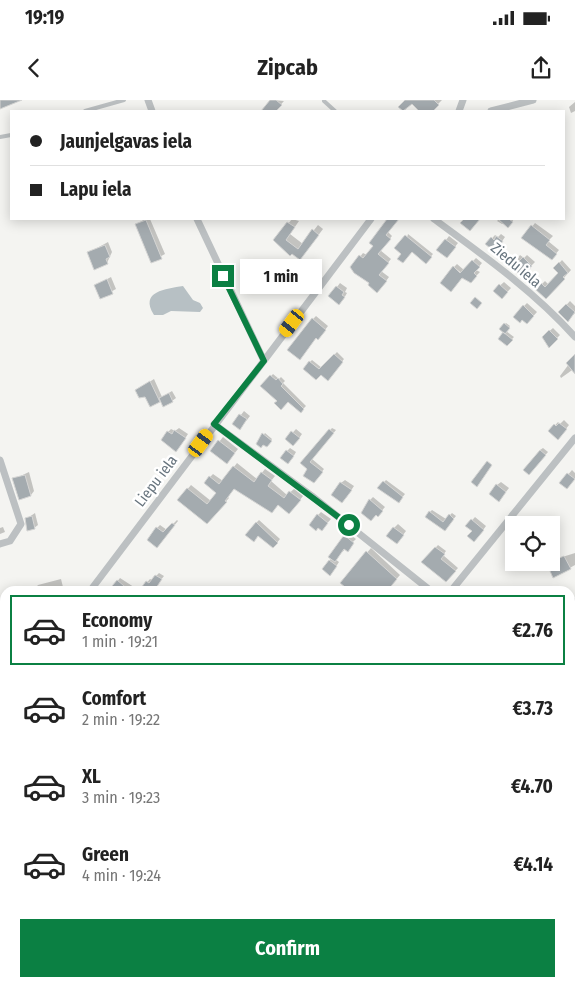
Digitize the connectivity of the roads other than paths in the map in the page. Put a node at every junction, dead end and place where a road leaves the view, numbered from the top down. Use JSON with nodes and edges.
{"nodes":[{"id":1,"x":124,"y":100,"type":"edge"},
{"id":2,"x":533,"y":100,"type":"edge"},
{"id":3,"x":324,"y":102,"type":"dead end"},
{"id":4,"x":89,"y":110,"type":"edge"},
{"id":5,"x":334,"y":110,"type":"edge"},
{"id":6,"x":495,"y":110,"type":"edge"},
{"id":7,"x":198,"y":220,"type":"edge"},
{"id":8,"x":370,"y":220,"type":"edge"},
{"id":9,"x":435,"y":220,"type":"edge"},
{"id":10,"x":575,"y":337,"type":"edge"},
{"id":11,"x":264,"y":361,"type":"junction"},
{"id":12,"x":214,"y":424,"type":"junction"},
{"id":13,"x":575,"y":438,"type":"edge"},
{"id":14,"x":0,"y":460,"type":"edge"},
{"id":15,"x":0,"y":544,"type":"edge"},
{"id":16,"x":94,"y":586,"type":"edge"},
{"id":17,"x":425,"y":586,"type":"edge"},
{"id":18,"x":455,"y":586,"type":"edge"}],
"edges":[{"from":1,"to":4,"type":"lane"},
{"from":2,"to":6,"type":"street"},
{"from":3,"to":5,"type":"lane"},
{"from":7,"to":11,"type":"street"},
{"from":8,"to":11,"type":"street","name":"Liepu iela"},
{"from":9,"to":10,"type":"street","name":"Ziedu iela"},
{"from":11,"to":12,"type":"street","name":"Liepu iela"},
{"from":12,"to":16,"type":"street","name":"Liepu iela"},
{"from":12,"to":17,"type":"street"},
{"from":13,"to":18,"type":"street"},
{"from":14,"to":15,"type":"street"}]}
